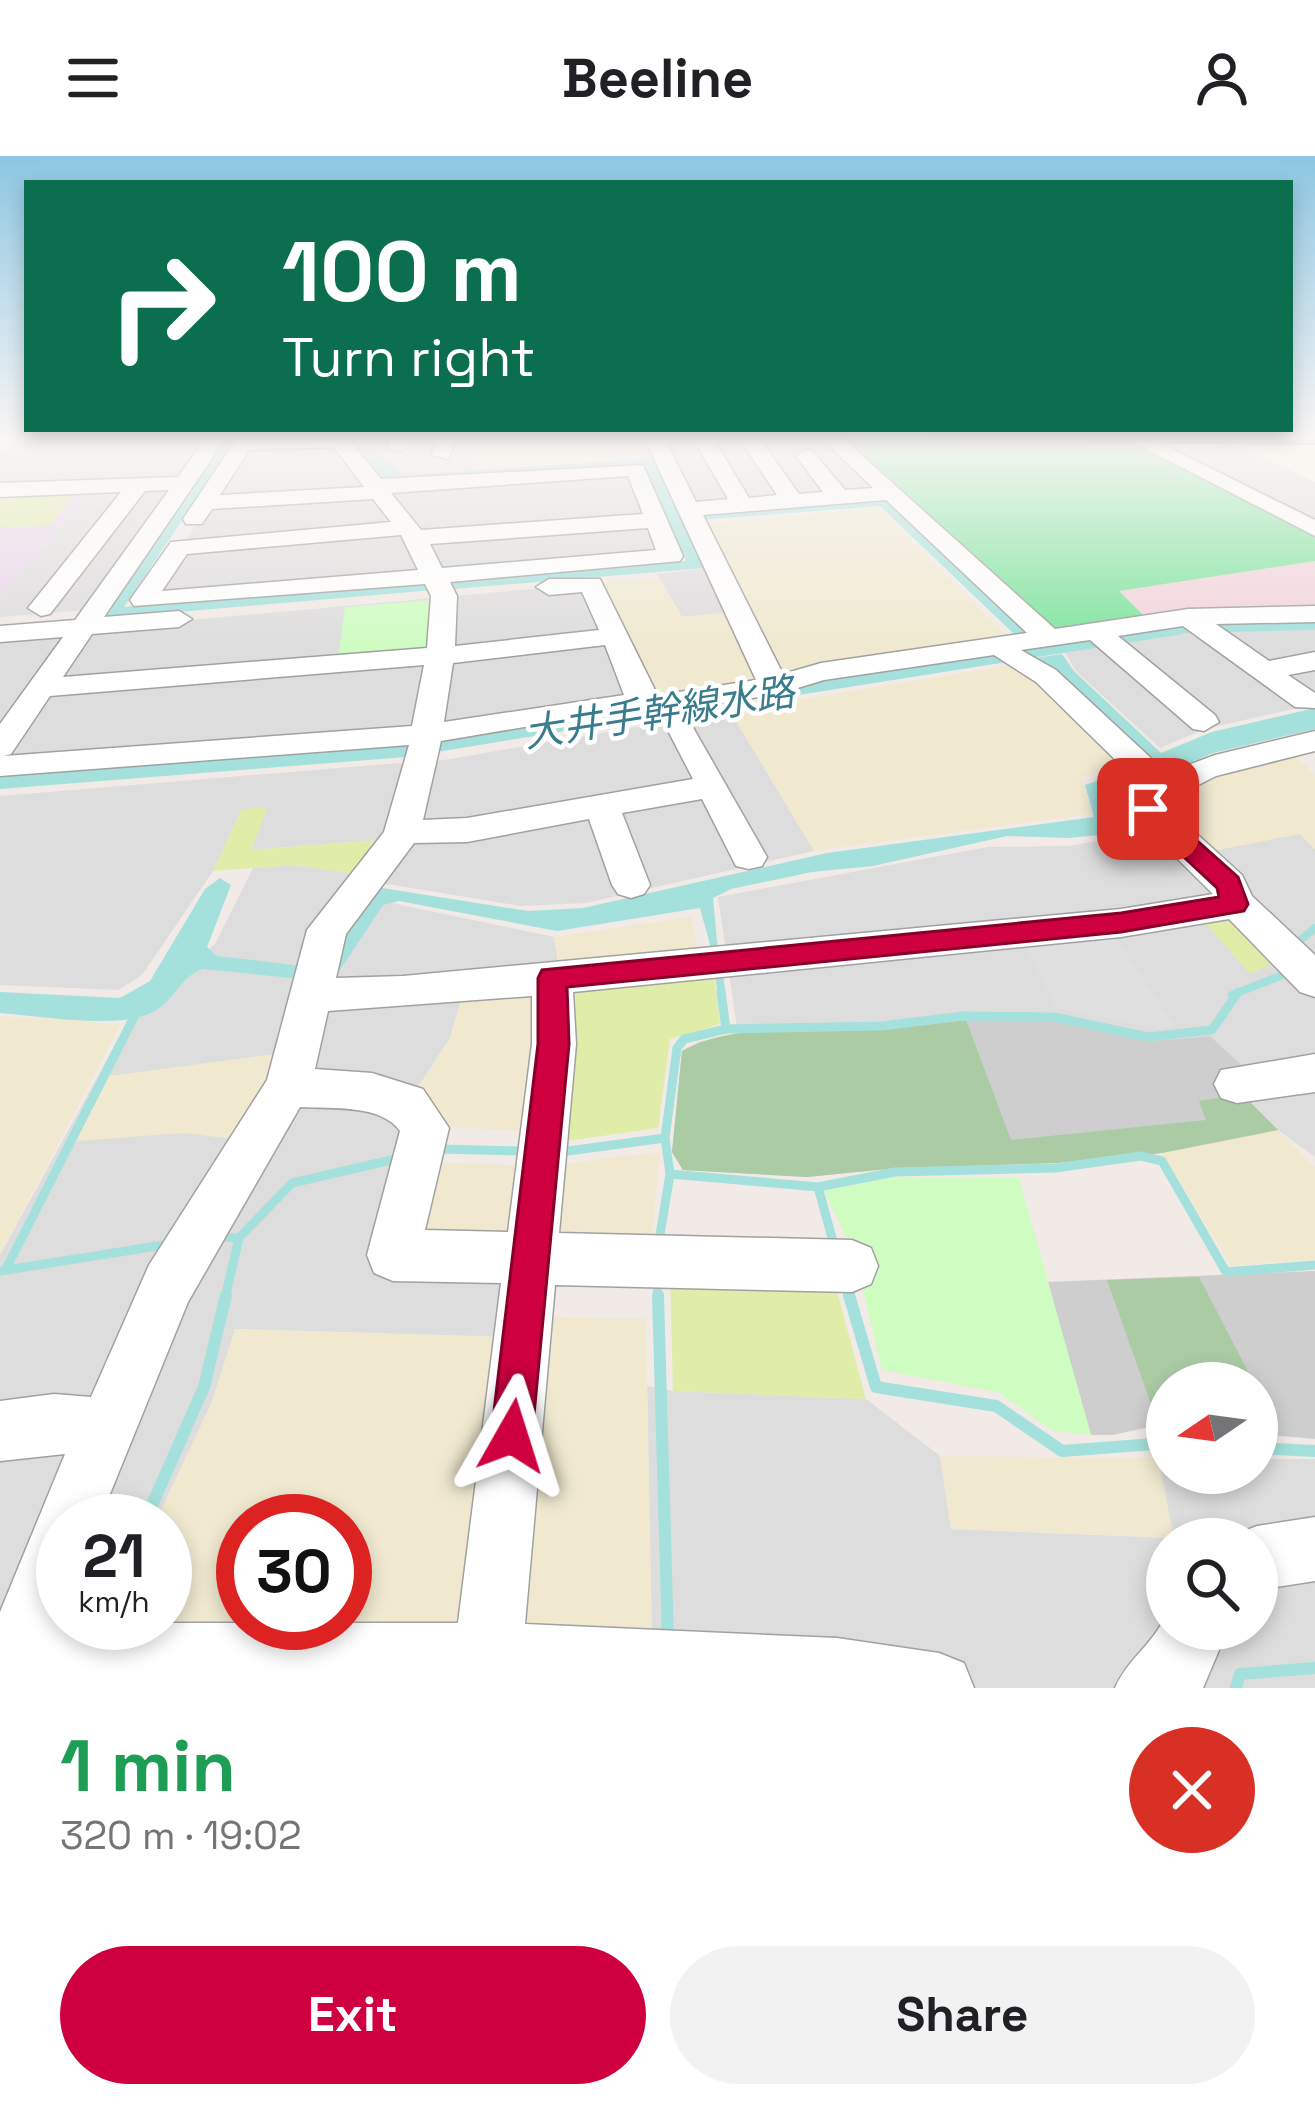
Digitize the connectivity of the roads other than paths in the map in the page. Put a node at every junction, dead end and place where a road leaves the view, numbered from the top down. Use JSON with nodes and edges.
{"nodes":[{"id":1,"x":121,"y":506,"type":"edge"},
{"id":2,"x":169,"y":506,"type":"edge"},
{"id":3,"x":393,"y":506,"type":"edge"},
{"id":4,"x":651,"y":506,"type":"edge"},
{"id":5,"x":722,"y":506,"type":"edge"},
{"id":6,"x":906,"y":506,"type":"edge"},
{"id":7,"x":1268,"y":506,"type":"edge"},
{"id":8,"x":689,"y":509,"type":"joint"},
{"id":9,"x":657,"y":520,"type":"junction"},
{"id":10,"x":1315,"y":530,"type":"edge"},
{"id":11,"x":411,"y":533,"type":"junction"},
{"id":12,"x":115,"y":584,"type":"junction"},
{"id":13,"x":58,"y":585,"type":"junction"},
{"id":14,"x":441,"y":586,"type":"junction"},
{"id":15,"x":41,"y":608,"type":"dead end"},
{"id":16,"x":1315,"y":614,"type":"edge"},
{"id":17,"x":1196,"y":623,"type":"junction"},
{"id":18,"x":85,"y":627,"type":"junction"},
{"id":19,"x":0,"y":634,"type":"edge"},
{"id":20,"x":615,"y":636,"type":"junction"},
{"id":21,"x":1048,"y":637,"type":"junction"},
{"id":22,"x":1103,"y":637,"type":"junction"},
{"id":23,"x":1006,"y":652,"type":"junction"},
{"id":24,"x":440,"y":655,"type":"junction"},
{"id":25,"x":1315,"y":661,"type":"edge"},
{"id":26,"x":1264,"y":671,"type":"junction"},
{"id":27,"x":43,"y":688,"type":"junction"},
{"id":28,"x":777,"y":693,"type":"junction"},
{"id":29,"x":1306,"y":701,"type":"dead end"},
{"id":30,"x":636,"y":705,"type":"junction"},
{"id":31,"x":676,"y":717,"type":"junction"},
{"id":32,"x":1204,"y":722,"type":"dead end"},
{"id":33,"x":1315,"y":742,"type":"edge"},
{"id":34,"x":424,"y":744,"type":"junction"},
{"id":35,"x":0,"y":747,"type":"edge"},
{"id":36,"x":0,"y":766,"type":"edge"},
{"id":37,"x":712,"y":786,"type":"junction"},
{"id":38,"x":1162,"y":787,"type":"junction"},
{"id":39,"x":0,"y":791,"type":"edge"},
{"id":40,"x":602,"y":806,"type":"junction"},
{"id":41,"x":401,"y":832,"type":"junction"},
{"id":42,"x":749,"y":856,"type":"dead end"},
{"id":43,"x":631,"y":885,"type":"dead end"},
{"id":44,"x":1234,"y":904,"type":"junction"},
{"id":45,"x":552,"y":978,"type":"junction"},
{"id":46,"x":1315,"y":982,"type":"edge"},
{"id":47,"x":312,"y":995,"type":"junction"},
{"id":48,"x":1315,"y":1073,"type":"edge"},
{"id":49,"x":1237,"y":1084,"type":"dead end"},
{"id":50,"x":288,"y":1085,"type":"junction"},
{"id":51,"x":530,"y":1260,"type":"junction"},
{"id":52,"x":842,"y":1266,"type":"dead end"},
{"id":53,"x":106,"y":1428,"type":"junction"},
{"id":54,"x":0,"y":1431,"type":"edge"},
{"id":55,"x":79,"y":1494,"type":"edge"},
{"id":56,"x":1315,"y":1549,"type":"edge"},
{"id":57,"x":1278,"y":1555,"type":"edge"},
{"id":58,"x":36,"y":1596,"type":"edge"},
{"id":59,"x":1187,"y":1650,"type":"edge"},
{"id":60,"x":6,"y":1665,"type":"edge"},
{"id":61,"x":520,"y":1668,"type":"edge"},
{"id":62,"x":715,"y":1678,"type":"edge"},
{"id":63,"x":939,"y":1688,"type":"edge"},
{"id":64,"x":1150,"y":1688,"type":"edge"}],
"edges":[{"from":1,"to":13,"type":"street"},
{"from":2,"to":12,"type":"street"},
{"from":3,"to":11,"type":"street"},
{"from":4,"to":9,"type":"street"},
{"from":5,"to":8,"type":"street"},
{"from":6,"to":21,"type":"street"},
{"from":7,"to":10,"type":"street"},
{"from":8,"to":28,"type":"street"},
{"from":9,"to":11,"type":"street"},
{"from":9,"to":14,"type":"street"},
{"from":11,"to":14,"type":"street"},
{"from":11,"to":14,"type":"street"},
{"from":12,"to":13,"type":"street"},
{"from":12,"to":18,"type":"street"},
{"from":13,"to":15,"type":"street"},
{"from":14,"to":18,"type":"street"},
{"from":14,"to":20,"type":"street"},
{"from":14,"to":24,"type":"street"},
{"from":16,"to":17,"type":"street"},
{"from":17,"to":22,"type":"street"},
{"from":17,"to":26,"type":"street"},
{"from":18,"to":19,"type":"street"},
{"from":18,"to":27,"type":"street"},
{"from":20,"to":24,"type":"street"},
{"from":20,"to":30,"type":"street"},
{"from":21,"to":22,"type":"street"},
{"from":21,"to":23,"type":"street"},
{"from":22,"to":32,"type":"street"},
{"from":23,"to":28,"type":"street"},
{"from":23,"to":38,"type":"street"},
{"from":24,"to":27,"type":"street"},
{"from":24,"to":34,"type":"street"},
{"from":25,"to":26,"type":"street"},
{"from":26,"to":29,"type":"street"},
{"from":27,"to":35,"type":"street"},
{"from":28,"to":30,"type":"street"},
{"from":28,"to":31,"type":"street"},
{"from":30,"to":34,"type":"street"},
{"from":31,"to":34,"type":"street"},
{"from":31,"to":37,"type":"street"},
{"from":33,"to":38,"type":"street"},
{"from":34,"to":36,"type":"street"},
{"from":34,"to":39,"type":"street"},
{"from":34,"to":41,"type":"street"},
{"from":37,"to":40,"type":"street"},
{"from":37,"to":42,"type":"street"},
{"from":38,"to":44,"type":"street"},
{"from":40,"to":41,"type":"street"},
{"from":40,"to":43,"type":"street"},
{"from":41,"to":47,"type":"street"},
{"from":44,"to":45,"type":"street"},
{"from":44,"to":46,"type":"street"},
{"from":45,"to":47,"type":"street"},
{"from":45,"to":51,"type":"street"},
{"from":47,"to":50,"type":"street"},
{"from":48,"to":49,"type":"street"},
{"from":50,"to":51,"type":"street"},
{"from":50,"to":53,"type":"street"},
{"from":51,"to":52,"type":"street"},
{"from":51,"to":61,"type":"street"},
{"from":53,"to":54,"type":"street"},
{"from":53,"to":55,"type":"street"},
{"from":56,"to":57,"type":"street"},
{"from":58,"to":60,"type":"street"},
{"from":59,"to":64,"type":"street"},
{"from":60,"to":61,"type":"street"},
{"from":61,"to":62,"type":"street"},
{"from":62,"to":63,"type":"street"}]}
